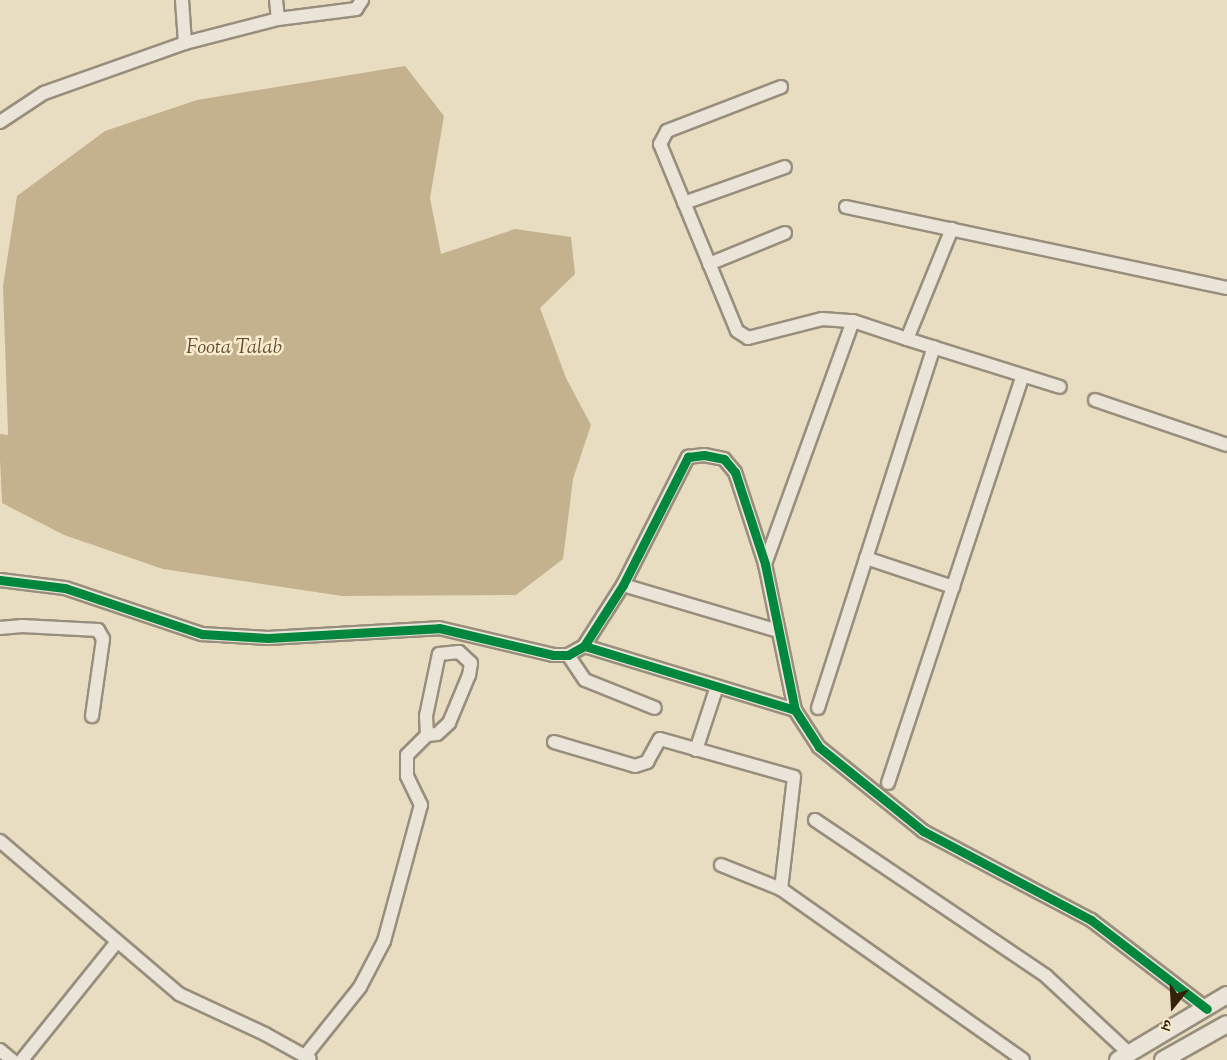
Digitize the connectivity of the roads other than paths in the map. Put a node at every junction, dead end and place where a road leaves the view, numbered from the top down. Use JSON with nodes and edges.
{"nodes":[{"id":1,"x":182,"y":0,"type":"edge"},
{"id":2,"x":276,"y":0,"type":"edge"},
{"id":3,"x":362,"y":0,"type":"edge"},
{"id":4,"x":278,"y":19,"type":"junction"},
{"id":5,"x":185,"y":43,"type":"junction"},
{"id":6,"x":781,"y":87,"type":"dead end"},
{"id":7,"x":0,"y":122,"type":"edge"},
{"id":8,"x":785,"y":167,"type":"dead end"},
{"id":9,"x":684,"y":203,"type":"junction"},
{"id":10,"x":846,"y":207,"type":"dead end"},
{"id":11,"x":952,"y":229,"type":"junction"},
{"id":12,"x":785,"y":233,"type":"dead end"},
{"id":13,"x":709,"y":264,"type":"junction"},
{"id":14,"x":1227,"y":288,"type":"edge"},
{"id":15,"x":853,"y":321,"type":"junction"},
{"id":16,"x":908,"y":339,"type":"junction"},
{"id":17,"x":934,"y":347,"type":"junction"},
{"id":18,"x":1022,"y":377,"type":"junction"},
{"id":19,"x":1060,"y":387,"type":"dead end"},
{"id":20,"x":1095,"y":400,"type":"dead end"},
{"id":21,"x":1227,"y":445,"type":"edge"},
{"id":22,"x":866,"y":558,"type":"junction"},
{"id":23,"x":765,"y":564,"type":"junction"},
{"id":24,"x":0,"y":580,"type":"edge"},
{"id":25,"x":623,"y":585,"type":"junction"},
{"id":26,"x":953,"y":587,"type":"junction"},
{"id":27,"x":0,"y":628,"type":"edge"},
{"id":28,"x":778,"y":632,"type":"junction"},
{"id":29,"x":584,"y":646,"type":"junction"},
{"id":30,"x":568,"y":655,"type":"junction"},
{"id":31,"x":717,"y":686,"type":"junction"},
{"id":32,"x":655,"y":708,"type":"dead end"},
{"id":33,"x":818,"y":708,"type":"dead end"},
{"id":34,"x":795,"y":710,"type":"junction"},
{"id":35,"x":92,"y":716,"type":"dead end"},
{"id":36,"x":427,"y":735,"type":"junction"},
{"id":37,"x":554,"y":742,"type":"dead end"},
{"id":38,"x":696,"y":750,"type":"junction"},
{"id":39,"x":888,"y":783,"type":"dead end"},
{"id":40,"x":815,"y":820,"type":"dead end"},
{"id":41,"x":0,"y":841,"type":"edge"},
{"id":42,"x":721,"y":865,"type":"dead end"},
{"id":43,"x":781,"y":889,"type":"junction"},
{"id":44,"x":117,"y":942,"type":"junction"},
{"id":45,"x":1227,"y":995,"type":"edge"},
{"id":46,"x":1207,"y":1008,"type":"junction"},
{"id":47,"x":1227,"y":1024,"type":"edge"},
{"id":48,"x":0,"y":1050,"type":"edge"},
{"id":49,"x":1182,"y":1055,"type":"edge"},
{"id":50,"x":1124,"y":1057,"type":"edge"},
{"id":51,"x":308,"y":1058,"type":"edge"},
{"id":52,"x":12,"y":1060,"type":"edge"},
{"id":53,"x":22,"y":1060,"type":"edge"},
{"id":54,"x":1023,"y":1060,"type":"edge"},
{"id":55,"x":1163,"y":1060,"type":"edge"}],
"edges":[{"from":1,"to":5,"type":"street"},
{"from":2,"to":4,"type":"street"},
{"from":3,"to":4,"type":"street"},
{"from":4,"to":5,"type":"street"},
{"from":5,"to":7,"type":"street"},
{"from":6,"to":9,"type":"street"},
{"from":8,"to":9,"type":"street"},
{"from":9,"to":13,"type":"street"},
{"from":10,"to":11,"type":"street"},
{"from":11,"to":14,"type":"street"},
{"from":11,"to":16,"type":"street"},
{"from":12,"to":13,"type":"street"},
{"from":13,"to":15,"type":"street"},
{"from":15,"to":16,"type":"street"},
{"from":15,"to":23,"type":"street"},
{"from":16,"to":17,"type":"street"},
{"from":17,"to":18,"type":"street"},
{"from":17,"to":22,"type":"street"},
{"from":18,"to":19,"type":"street"},
{"from":18,"to":26,"type":"street"},
{"from":20,"to":21,"type":"street"},
{"from":22,"to":26,"type":"street"},
{"from":22,"to":33,"type":"street"},
{"from":23,"to":25,"type":"street"},
{"from":23,"to":28,"type":"street"},
{"from":24,"to":30,"type":"street"},
{"from":25,"to":28,"type":"street"},
{"from":25,"to":29,"type":"street"},
{"from":26,"to":39,"type":"street"},
{"from":27,"to":35,"type":"street"},
{"from":28,"to":34,"type":"street"},
{"from":29,"to":30,"type":"street"},
{"from":29,"to":31,"type":"street"},
{"from":30,"to":32,"type":"street"},
{"from":31,"to":34,"type":"street"},
{"from":31,"to":38,"type":"street"},
{"from":34,"to":46,"type":"street"},
{"from":36,"to":36,"type":"street"},
{"from":36,"to":51,"type":"street"},
{"from":37,"to":38,"type":"street"},
{"from":38,"to":43,"type":"street"},
{"from":40,"to":50,"type":"street"},
{"from":41,"to":44,"type":"street"},
{"from":42,"to":43,"type":"street"},
{"from":43,"to":54,"type":"street"},
{"from":44,"to":51,"type":"street"},
{"from":44,"to":53,"type":"street"},
{"from":45,"to":46,"type":"main road"},
{"from":46,"to":50,"type":"main road"},
{"from":47,"to":49,"type":"main road"},
{"from":48,"to":52,"type":"street"},
{"from":49,"to":55,"type":"main road"}]}
